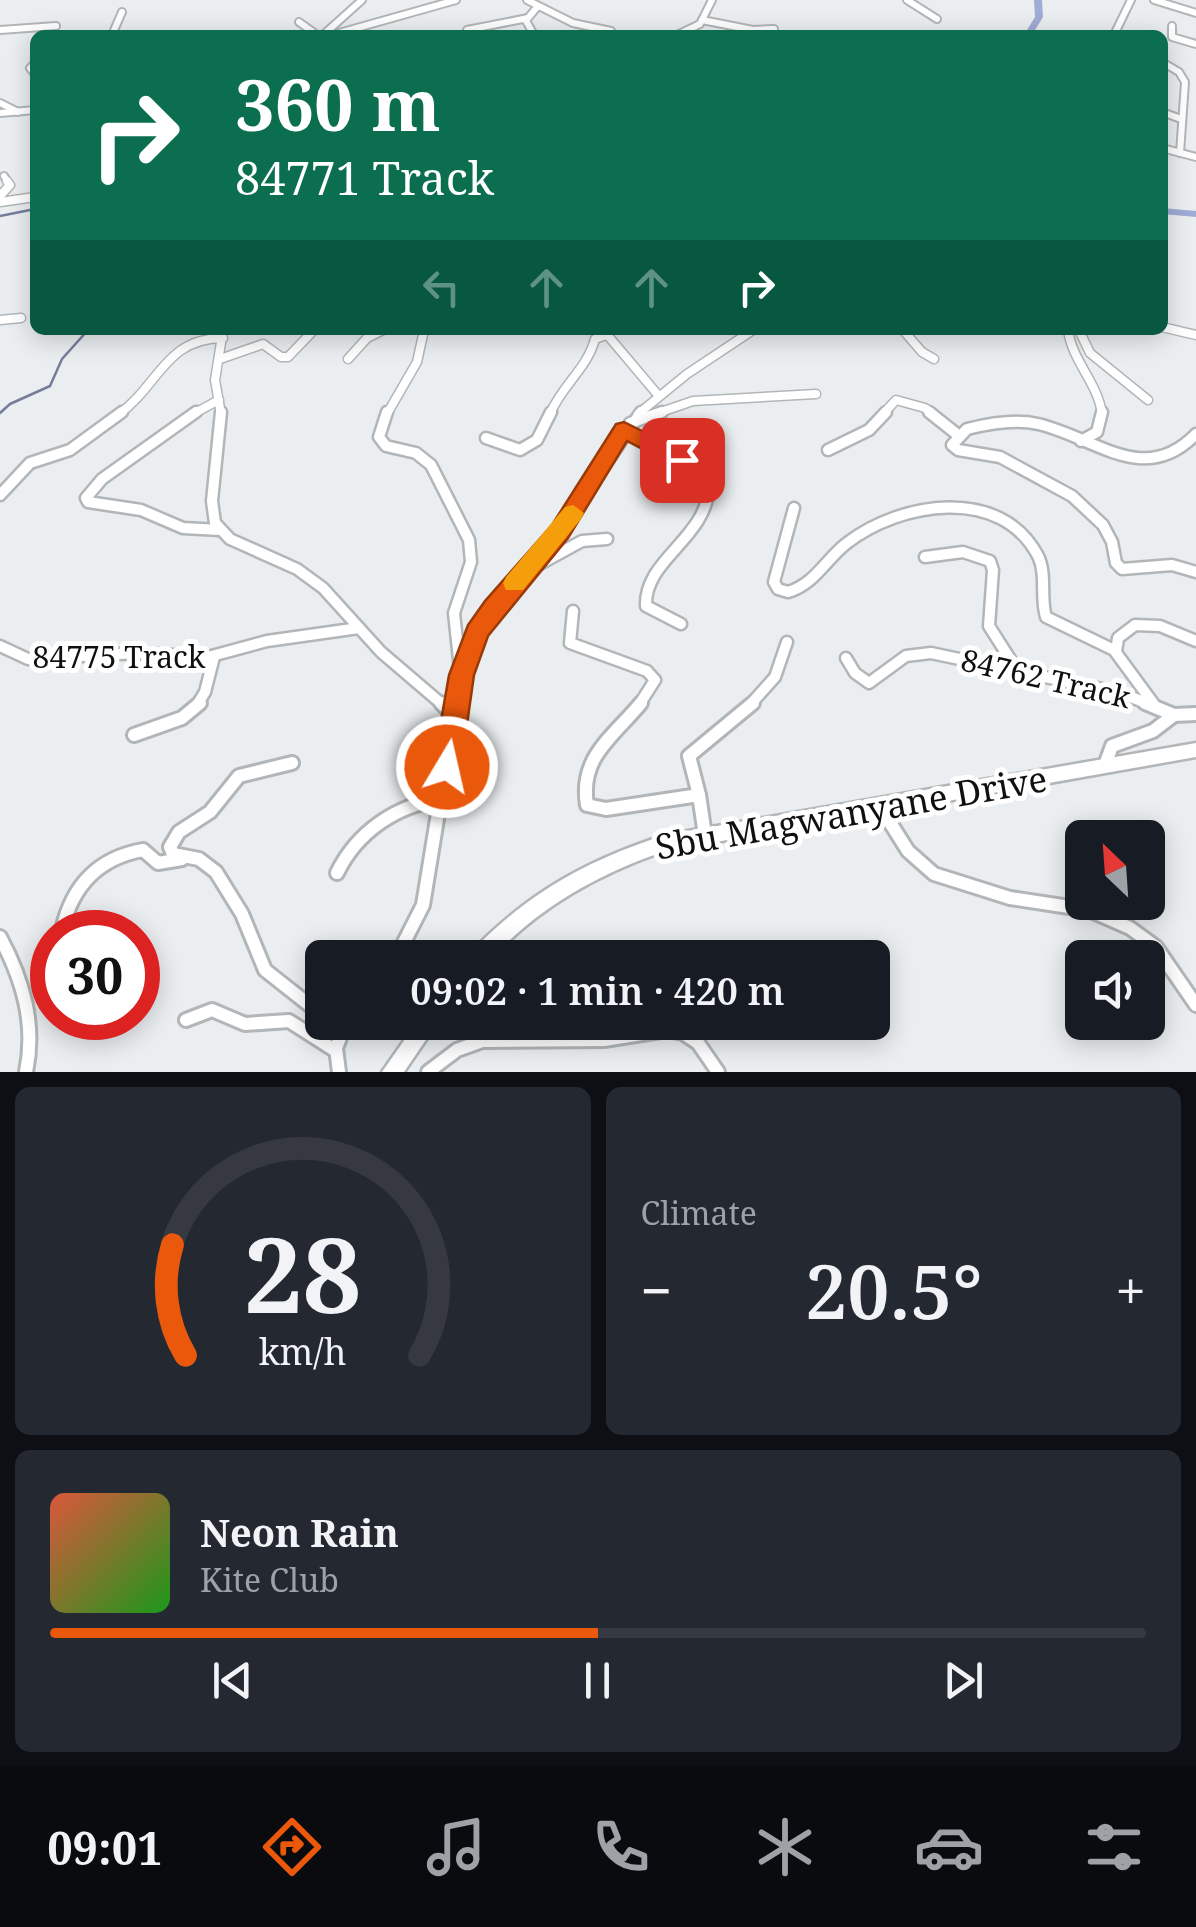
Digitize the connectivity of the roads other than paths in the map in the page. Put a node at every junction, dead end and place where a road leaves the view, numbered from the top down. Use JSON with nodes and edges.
{"nodes":[{"id":1,"x":362,"y":0,"type":"edge"},
{"id":2,"x":456,"y":0,"type":"edge"},
{"id":3,"x":527,"y":0,"type":"edge"},
{"id":4,"x":712,"y":0,"type":"edge"},
{"id":5,"x":907,"y":0,"type":"edge"},
{"id":6,"x":1131,"y":0,"type":"edge"},
{"id":7,"x":1154,"y":0,"type":"edge"},
{"id":8,"x":538,"y":6,"type":"junction"},
{"id":9,"x":122,"y":12,"type":"dead end"},
{"id":10,"x":1196,"y":14,"type":"edge"},
{"id":11,"x":525,"y":19,"type":"junction"},
{"id":12,"x":937,"y":19,"type":"dead end"},
{"id":13,"x":702,"y":20,"type":"junction"},
{"id":14,"x":299,"y":22,"type":"dead end"},
{"id":15,"x":56,"y":26,"type":"dead end"},
{"id":16,"x":1172,"y":26,"type":"dead end"},
{"id":17,"x":774,"y":29,"type":"dead end"},
{"id":18,"x":0,"y":30,"type":"edge"},
{"id":19,"x":114,"y":30,"type":"edge"},
{"id":20,"x":312,"y":30,"type":"edge"},
{"id":21,"x":326,"y":30,"type":"edge"},
{"id":22,"x":348,"y":30,"type":"edge"},
{"id":23,"x":466,"y":30,"type":"edge"},
{"id":24,"x":531,"y":30,"type":"edge"},
{"id":25,"x":602,"y":30,"type":"edge"},
{"id":26,"x":686,"y":30,"type":"edge"},
{"id":27,"x":1116,"y":30,"type":"edge"},
{"id":28,"x":1196,"y":44,"type":"edge"},
{"id":29,"x":1168,"y":65,"type":"edge"},
{"id":30,"x":1185,"y":82,"type":"junction"},
{"id":31,"x":1196,"y":84,"type":"edge"},
{"id":32,"x":0,"y":103,"type":"edge"},
{"id":33,"x":30,"y":111,"type":"edge"},
{"id":34,"x":18,"y":112,"type":"junction"},
{"id":35,"x":0,"y":113,"type":"edge"},
{"id":36,"x":1168,"y":114,"type":"edge"},
{"id":37,"x":1181,"y":119,"type":"junction"},
{"id":38,"x":1168,"y":150,"type":"edge"},
{"id":39,"x":1180,"y":153,"type":"junction"},
{"id":40,"x":1196,"y":157,"type":"edge"},
{"id":41,"x":4,"y":176,"type":"dead end"},
{"id":42,"x":30,"y":198,"type":"edge"},
{"id":43,"x":0,"y":199,"type":"edge"},
{"id":44,"x":21,"y":318,"type":"dead end"},
{"id":45,"x":0,"y":320,"type":"edge"},
{"id":46,"x":1168,"y":330,"type":"edge"},
{"id":47,"x":217,"y":335,"type":"edge"},
{"id":48,"x":223,"y":335,"type":"edge"},
{"id":49,"x":309,"y":335,"type":"edge"},
{"id":50,"x":374,"y":335,"type":"edge"},
{"id":51,"x":423,"y":335,"type":"edge"},
{"id":52,"x":601,"y":335,"type":"edge"},
{"id":53,"x":608,"y":335,"type":"edge"},
{"id":54,"x":746,"y":335,"type":"edge"},
{"id":55,"x":907,"y":335,"type":"edge"},
{"id":56,"x":1069,"y":335,"type":"edge"},
{"id":57,"x":1080,"y":335,"type":"edge"},
{"id":58,"x":1193,"y":336,"type":"edge"},
{"id":59,"x":348,"y":358,"type":"dead end"},
{"id":60,"x":220,"y":359,"type":"junction"},
{"id":61,"x":934,"y":359,"type":"dead end"},
{"id":62,"x":816,"y":394,"type":"dead end"},
{"id":63,"x":658,"y":395,"type":"junction"},
{"id":64,"x":219,"y":400,"type":"junction"},
{"id":65,"x":1148,"y":400,"type":"dead end"},
{"id":66,"x":626,"y":426,"type":"junction"},
{"id":67,"x":1196,"y":434,"type":"edge"},
{"id":68,"x":958,"y":435,"type":"junction"},
{"id":69,"x":486,"y":438,"type":"dead end"},
{"id":70,"x":1080,"y":441,"type":"junction"},
{"id":71,"x":828,"y":450,"type":"dead end"},
{"id":72,"x":0,"y":495,"type":"edge"},
{"id":73,"x":794,"y":508,"type":"dead end"},
{"id":74,"x":220,"y":530,"type":"junction"},
{"id":75,"x":607,"y":539,"type":"dead end"},
{"id":76,"x":925,"y":557,"type":"dead end"},
{"id":77,"x":526,"y":571,"type":"junction"},
{"id":78,"x":1196,"y":572,"type":"edge"},
{"id":79,"x":572,"y":611,"type":"dead end"},
{"id":80,"x":682,"y":624,"type":"dead end"},
{"id":81,"x":358,"y":628,"type":"junction"},
{"id":82,"x":1196,"y":641,"type":"edge"},
{"id":83,"x":786,"y":642,"type":"dead end"},
{"id":84,"x":0,"y":646,"type":"edge"},
{"id":85,"x":1116,"y":652,"type":"junction"},
{"id":86,"x":214,"y":657,"type":"junction"},
{"id":87,"x":846,"y":658,"type":"dead end"},
{"id":88,"x":1020,"y":673,"type":"junction"},
{"id":89,"x":461,"y":675,"type":"junction"},
{"id":90,"x":1153,"y":704,"type":"junction"},
{"id":91,"x":1196,"y":714,"type":"edge"},
{"id":92,"x":1174,"y":715,"type":"junction"},
{"id":93,"x":455,"y":717,"type":"junction"},
{"id":94,"x":134,"y":735,"type":"dead end"},
{"id":95,"x":1196,"y":750,"type":"edge"},
{"id":96,"x":292,"y":763,"type":"dead end"},
{"id":97,"x":1105,"y":766,"type":"junction"},
{"id":98,"x":699,"y":795,"type":"junction"},
{"id":99,"x":442,"y":799,"type":"junction"},
{"id":100,"x":879,"y":806,"type":"junction"},
{"id":101,"x":705,"y":835,"type":"junction"},
{"id":102,"x":190,"y":857,"type":"junction"},
{"id":103,"x":337,"y":873,"type":"dead end"},
{"id":104,"x":65,"y":910,"type":"edge"},
{"id":105,"x":0,"y":937,"type":"edge"},
{"id":106,"x":408,"y":940,"type":"edge"},
{"id":107,"x":497,"y":940,"type":"edge"},
{"id":108,"x":305,"y":1002,"type":"edge"},
{"id":109,"x":1196,"y":1005,"type":"edge"},
{"id":110,"x":186,"y":1020,"type":"dead end"},
{"id":111,"x":337,"y":1040,"type":"edge"},
{"id":112,"x":416,"y":1040,"type":"edge"},
{"id":113,"x":336,"y":1052,"type":"junction"},
{"id":114,"x":26,"y":1072,"type":"edge"},
{"id":115,"x":339,"y":1072,"type":"edge"},
{"id":116,"x":392,"y":1072,"type":"edge"},
{"id":117,"x":428,"y":1072,"type":"edge"},
{"id":118,"x":718,"y":1072,"type":"edge"}],
"edges":[{"from":1,"to":21,"type":"street"},
{"from":2,"to":22,"type":"street"},
{"from":3,"to":8,"type":"street"},
{"from":4,"to":13,"type":"street"},
{"from":5,"to":12,"type":"street"},
{"from":6,"to":27,"type":"street"},
{"from":7,"to":10,"type":"street"},
{"from":8,"to":11,"type":"street"},
{"from":8,"to":25,"type":"street"},
{"from":9,"to":19,"type":"street"},
{"from":11,"to":23,"type":"street"},
{"from":11,"to":24,"type":"street"},
{"from":13,"to":17,"type":"street"},
{"from":13,"to":26,"type":"street"},
{"from":14,"to":20,"type":"street"},
{"from":15,"to":18,"type":"street"},
{"from":16,"to":28,"type":"street"},
{"from":29,"to":30,"type":"street"},
{"from":30,"to":31,"type":"street"},
{"from":30,"to":37,"type":"street"},
{"from":32,"to":34,"type":"street"},
{"from":33,"to":34,"type":"street"},
{"from":34,"to":35,"type":"street"},
{"from":36,"to":37,"type":"street"},
{"from":37,"to":39,"type":"street"},
{"from":38,"to":39,"type":"street"},
{"from":39,"to":40,"type":"street"},
{"from":41,"to":43,"type":"street"},
{"from":42,"to":43,"type":"street"},
{"from":44,"to":45,"type":"street"},
{"from":46,"to":58,"type":"street"},
{"from":47,"to":72,"type":"street"},
{"from":48,"to":60,"type":"street"},
{"from":49,"to":60,"type":"street"},
{"from":50,"to":59,"type":"street"},
{"from":51,"to":89,"type":"street"},
{"from":52,"to":69,"type":"street"},
{"from":53,"to":63,"type":"street"},
{"from":54,"to":63,"type":"street"},
{"from":55,"to":61,"type":"street"},
{"from":56,"to":70,"type":"street"},
{"from":57,"to":65,"type":"street"},
{"from":60,"to":64,"type":"street"},
{"from":62,"to":66,"type":"street"},
{"from":63,"to":66,"type":"street"},
{"from":64,"to":74,"type":"street"},
{"from":64,"to":74,"type":"street"},
{"from":66,"to":77,"type":"street"},
{"from":66,"to":80,"type":"street"},
{"from":67,"to":70,"type":"street"},
{"from":68,"to":70,"type":"street"},
{"from":68,"to":71,"type":"street"},
{"from":68,"to":78,"type":"street"},
{"from":73,"to":85,"type":"street"},
{"from":74,"to":81,"type":"street"},
{"from":75,"to":77,"type":"street"},
{"from":76,"to":88,"type":"street"},
{"from":77,"to":89,"type":"street"},
{"from":79,"to":98,"type":"street"},
{"from":81,"to":86,"type":"street","name":"84775 Track"},
{"from":81,"to":93,"type":"street"},
{"from":82,"to":85,"type":"street"},
{"from":83,"to":98,"type":"street"},
{"from":84,"to":86,"type":"street","name":"84775 Track"},
{"from":85,"to":90,"type":"street"},
{"from":86,"to":94,"type":"street"},
{"from":87,"to":88,"type":"street","name":"84762 Track"},
{"from":88,"to":90,"type":"street","name":"84762 Track"},
{"from":89,"to":93,"type":"street"},
{"from":90,"to":92,"type":"street","name":"84762 Track"},
{"from":91,"to":92,"type":"street"},
{"from":92,"to":97,"type":"street","name":"84762 Track"},
{"from":93,"to":99,"type":"street"},
{"from":95,"to":97,"type":"main road","name":"Sbu Magwanyane Drive"},
{"from":96,"to":102,"type":"street"},
{"from":97,"to":100,"type":"main road","name":"Sbu Magwanyane Drive"},
{"from":98,"to":101,"type":"street"},
{"from":99,"to":103,"type":"street"},
{"from":99,"to":106,"type":"street"},
{"from":100,"to":101,"type":"main road","name":"Sbu Magwanyane Drive"},
{"from":100,"to":109,"type":"street"},
{"from":101,"to":107,"type":"main road","name":"Sbu Magwanyane Drive"},
{"from":102,"to":104,"type":"street"},
{"from":102,"to":108,"type":"street"},
{"from":105,"to":114,"type":"street"},
{"from":110,"to":113,"type":"street"},
{"from":111,"to":113,"type":"street"},
{"from":112,"to":116,"type":"main road"},
{"from":113,"to":115,"type":"street"},
{"from":117,"to":118,"type":"street"}]}
